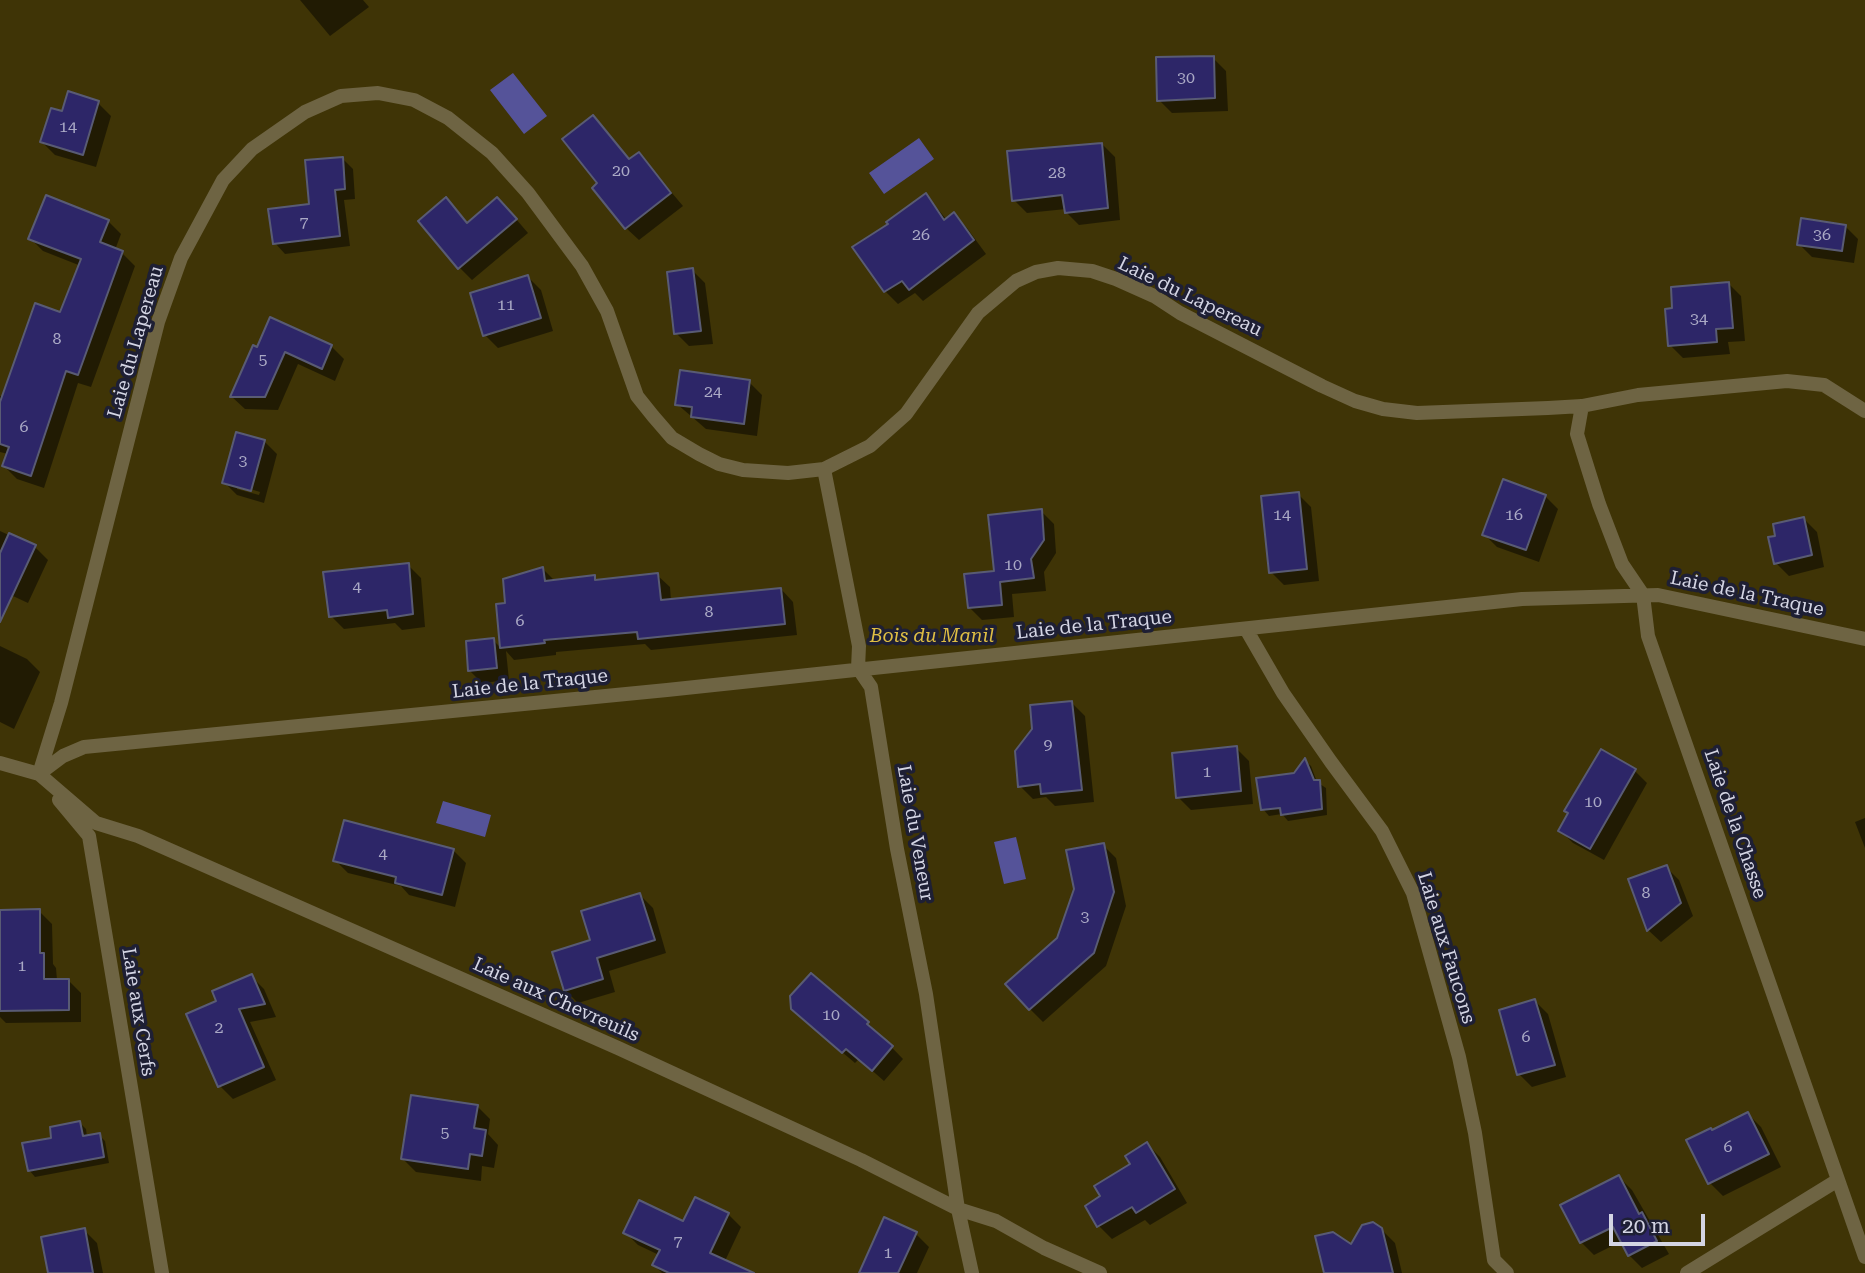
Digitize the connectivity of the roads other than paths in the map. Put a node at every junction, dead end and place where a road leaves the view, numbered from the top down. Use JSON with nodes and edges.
{"nodes":[{"id":1,"x":1582,"y":406,"type":"junction"},
{"id":2,"x":1865,"y":411,"type":"edge"},
{"id":3,"x":824,"y":469,"type":"junction"},
{"id":4,"x":1643,"y":595,"type":"junction"},
{"id":5,"x":1246,"y":629,"type":"junction"},
{"id":6,"x":1865,"y":639,"type":"edge"},
{"id":7,"x":858,"y":668,"type":"junction"},
{"id":8,"x":0,"y":763,"type":"edge"},
{"id":9,"x":39,"y":774,"type":"junction"},
{"id":10,"x":1838,"y":1180,"type":"junction"},
{"id":11,"x":958,"y":1209,"type":"junction"},
{"id":12,"x":1865,"y":1257,"type":"edge"},
{"id":13,"x":162,"y":1273,"type":"edge"},
{"id":14,"x":972,"y":1273,"type":"edge"},
{"id":15,"x":1100,"y":1273,"type":"edge"},
{"id":16,"x":1507,"y":1273,"type":"edge"},
{"id":17,"x":1687,"y":1273,"type":"edge"}],
"edges":[{"from":1,"to":2,"type":"street","name":"Laie du Lapereau"},
{"from":1,"to":3,"type":"street","name":"Laie du Lapereau"},
{"from":1,"to":4,"type":"street","name":"Laie de la Chasse"},
{"from":3,"to":7,"type":"street","name":"Laie du Veneur"},
{"from":3,"to":9,"type":"street","name":"Laie du Lapereau"},
{"from":4,"to":5,"type":"street","name":"Laie de la Traque"},
{"from":4,"to":6,"type":"street","name":"Laie de la Traque"},
{"from":4,"to":10,"type":"street","name":"Laie de la Chasse"},
{"from":5,"to":7,"type":"street","name":"Laie de la Traque"},
{"from":5,"to":16,"type":"street","name":"Laie aux Faucons"},
{"from":7,"to":9,"type":"street","name":"Laie de la Traque"},
{"from":7,"to":11,"type":"street","name":"Laie du Veneur"},
{"from":8,"to":9,"type":"street","name":"Laie aux Chevreuils"},
{"from":9,"to":11,"type":"street","name":"Laie aux Chevreuils"},
{"from":9,"to":13,"type":"street","name":"Laie aux Cerfs"},
{"from":10,"to":12,"type":"street","name":"Laie de la Chasse"},
{"from":10,"to":17,"type":"street"},
{"from":11,"to":14,"type":"street","name":"Laie du Veneur"},
{"from":11,"to":15,"type":"street","name":"Laie aux Chevreuils"}]}
